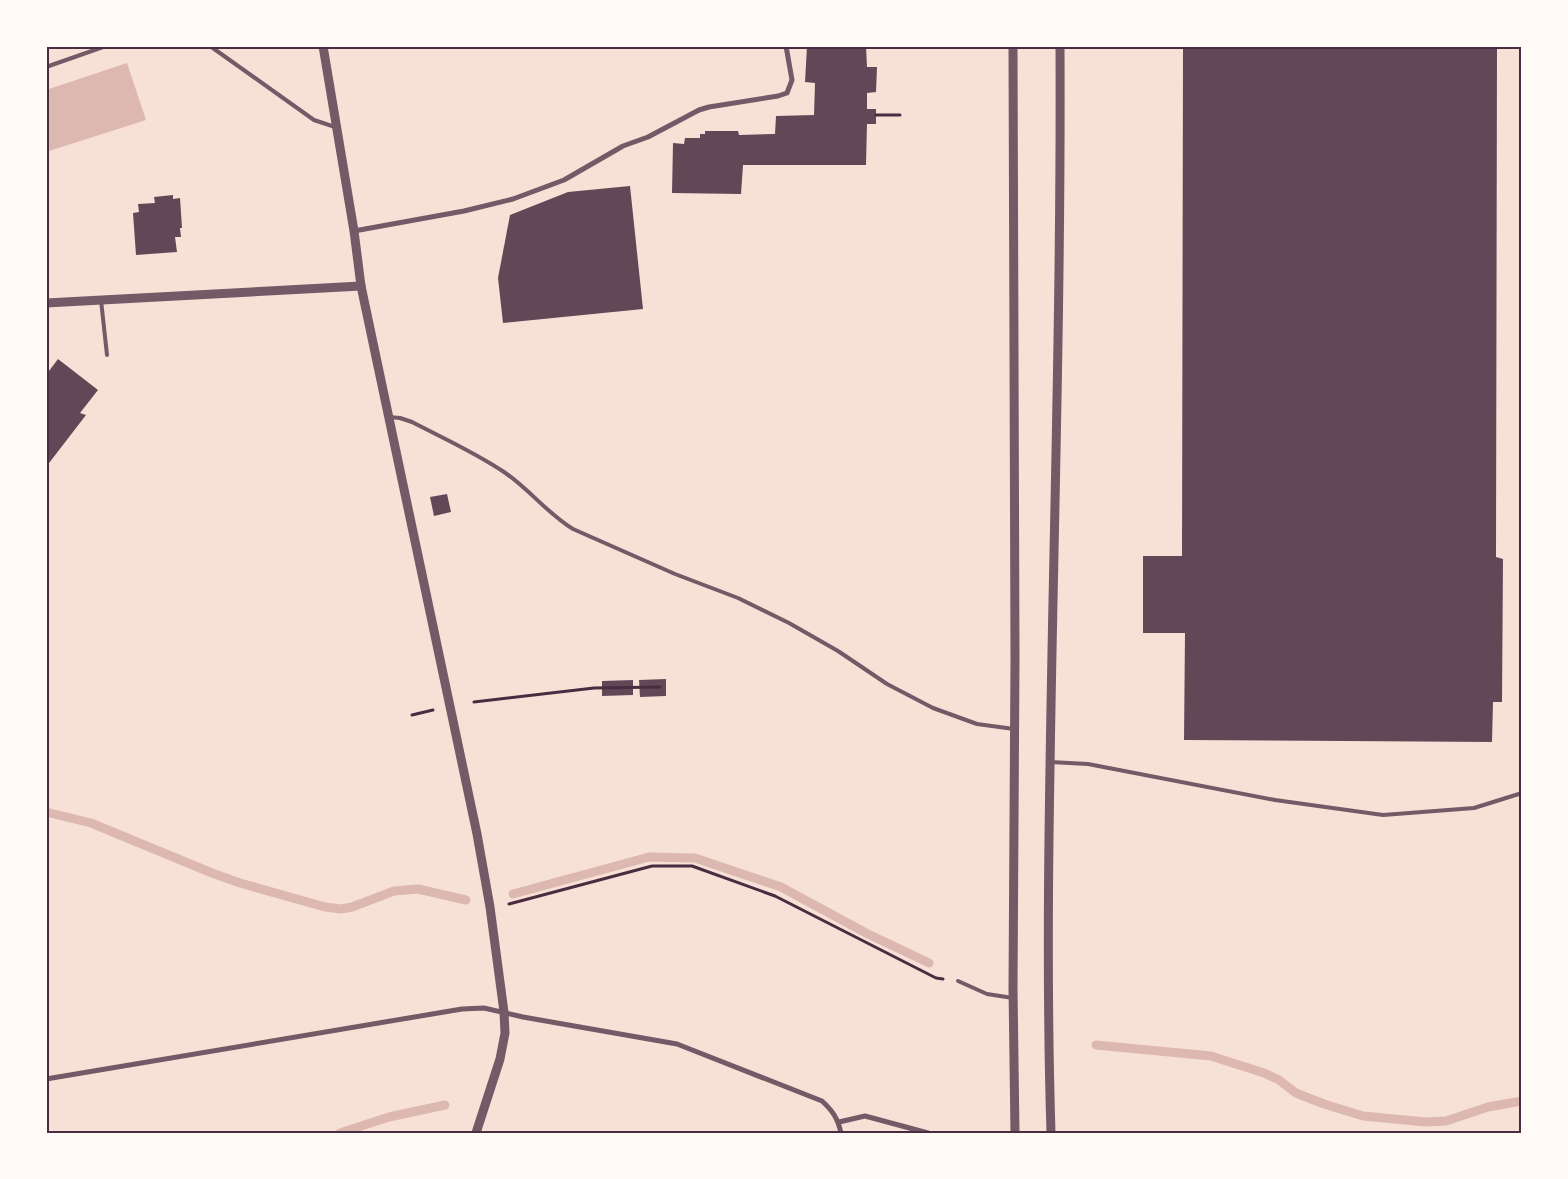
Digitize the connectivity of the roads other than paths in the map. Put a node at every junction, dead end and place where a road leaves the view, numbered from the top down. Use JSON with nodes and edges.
{"nodes":[{"id":1,"x":106,"y":46,"type":"edge"},
{"id":2,"x":210,"y":46,"type":"edge"},
{"id":3,"x":323,"y":46,"type":"edge"},
{"id":4,"x":786,"y":46,"type":"edge"},
{"id":5,"x":1013,"y":46,"type":"edge"},
{"id":6,"x":1060,"y":46,"type":"edge"},
{"id":7,"x":46,"y":67,"type":"edge"},
{"id":8,"x":337,"y":128,"type":"junction"},
{"id":9,"x":354,"y":231,"type":"junction"},
{"id":10,"x":361,"y":286,"type":"junction"},
{"id":11,"x":101,"y":300,"type":"junction"},
{"id":12,"x":46,"y":302,"type":"edge"},
{"id":13,"x":107,"y":355,"type":"dead end"},
{"id":14,"x":389,"y":417,"type":"junction"},
{"id":15,"x":1015,"y":729,"type":"junction"},
{"id":16,"x":1050,"y":762,"type":"junction"},
{"id":17,"x":1522,"y":793,"type":"edge"},
{"id":18,"x":958,"y":982,"type":"road end"},
{"id":19,"x":1013,"y":998,"type":"junction"},
{"id":20,"x":504,"y":1012,"type":"junction"},
{"id":21,"x":46,"y":1079,"type":"edge"},
{"id":22,"x":839,"y":1122,"type":"junction"},
{"id":23,"x":476,"y":1133,"type":"edge"},
{"id":24,"x":841,"y":1133,"type":"edge"},
{"id":25,"x":928,"y":1133,"type":"edge"},
{"id":26,"x":1015,"y":1133,"type":"edge"},
{"id":27,"x":1051,"y":1133,"type":"edge"}],
"edges":[{"from":1,"to":7,"type":"lane"},
{"from":2,"to":8,"type":"lane"},
{"from":3,"to":8,"type":"street"},
{"from":4,"to":9,"type":"street"},
{"from":5,"to":15,"type":"street"},
{"from":6,"to":16,"type":"street"},
{"from":8,"to":9,"type":"street"},
{"from":9,"to":10,"type":"street"},
{"from":10,"to":11,"type":"street"},
{"from":10,"to":14,"type":"street"},
{"from":11,"to":12,"type":"street"},
{"from":11,"to":13,"type":"lane"},
{"from":14,"to":15,"type":"lane"},
{"from":14,"to":20,"type":"street"},
{"from":15,"to":19,"type":"street"},
{"from":16,"to":17,"type":"lane"},
{"from":16,"to":27,"type":"street"},
{"from":18,"to":19,"type":"lane"},
{"from":19,"to":26,"type":"street"},
{"from":20,"to":21,"type":"street"},
{"from":20,"to":22,"type":"street"},
{"from":20,"to":23,"type":"street"},
{"from":22,"to":24,"type":"street"},
{"from":22,"to":25,"type":"street"}]}
